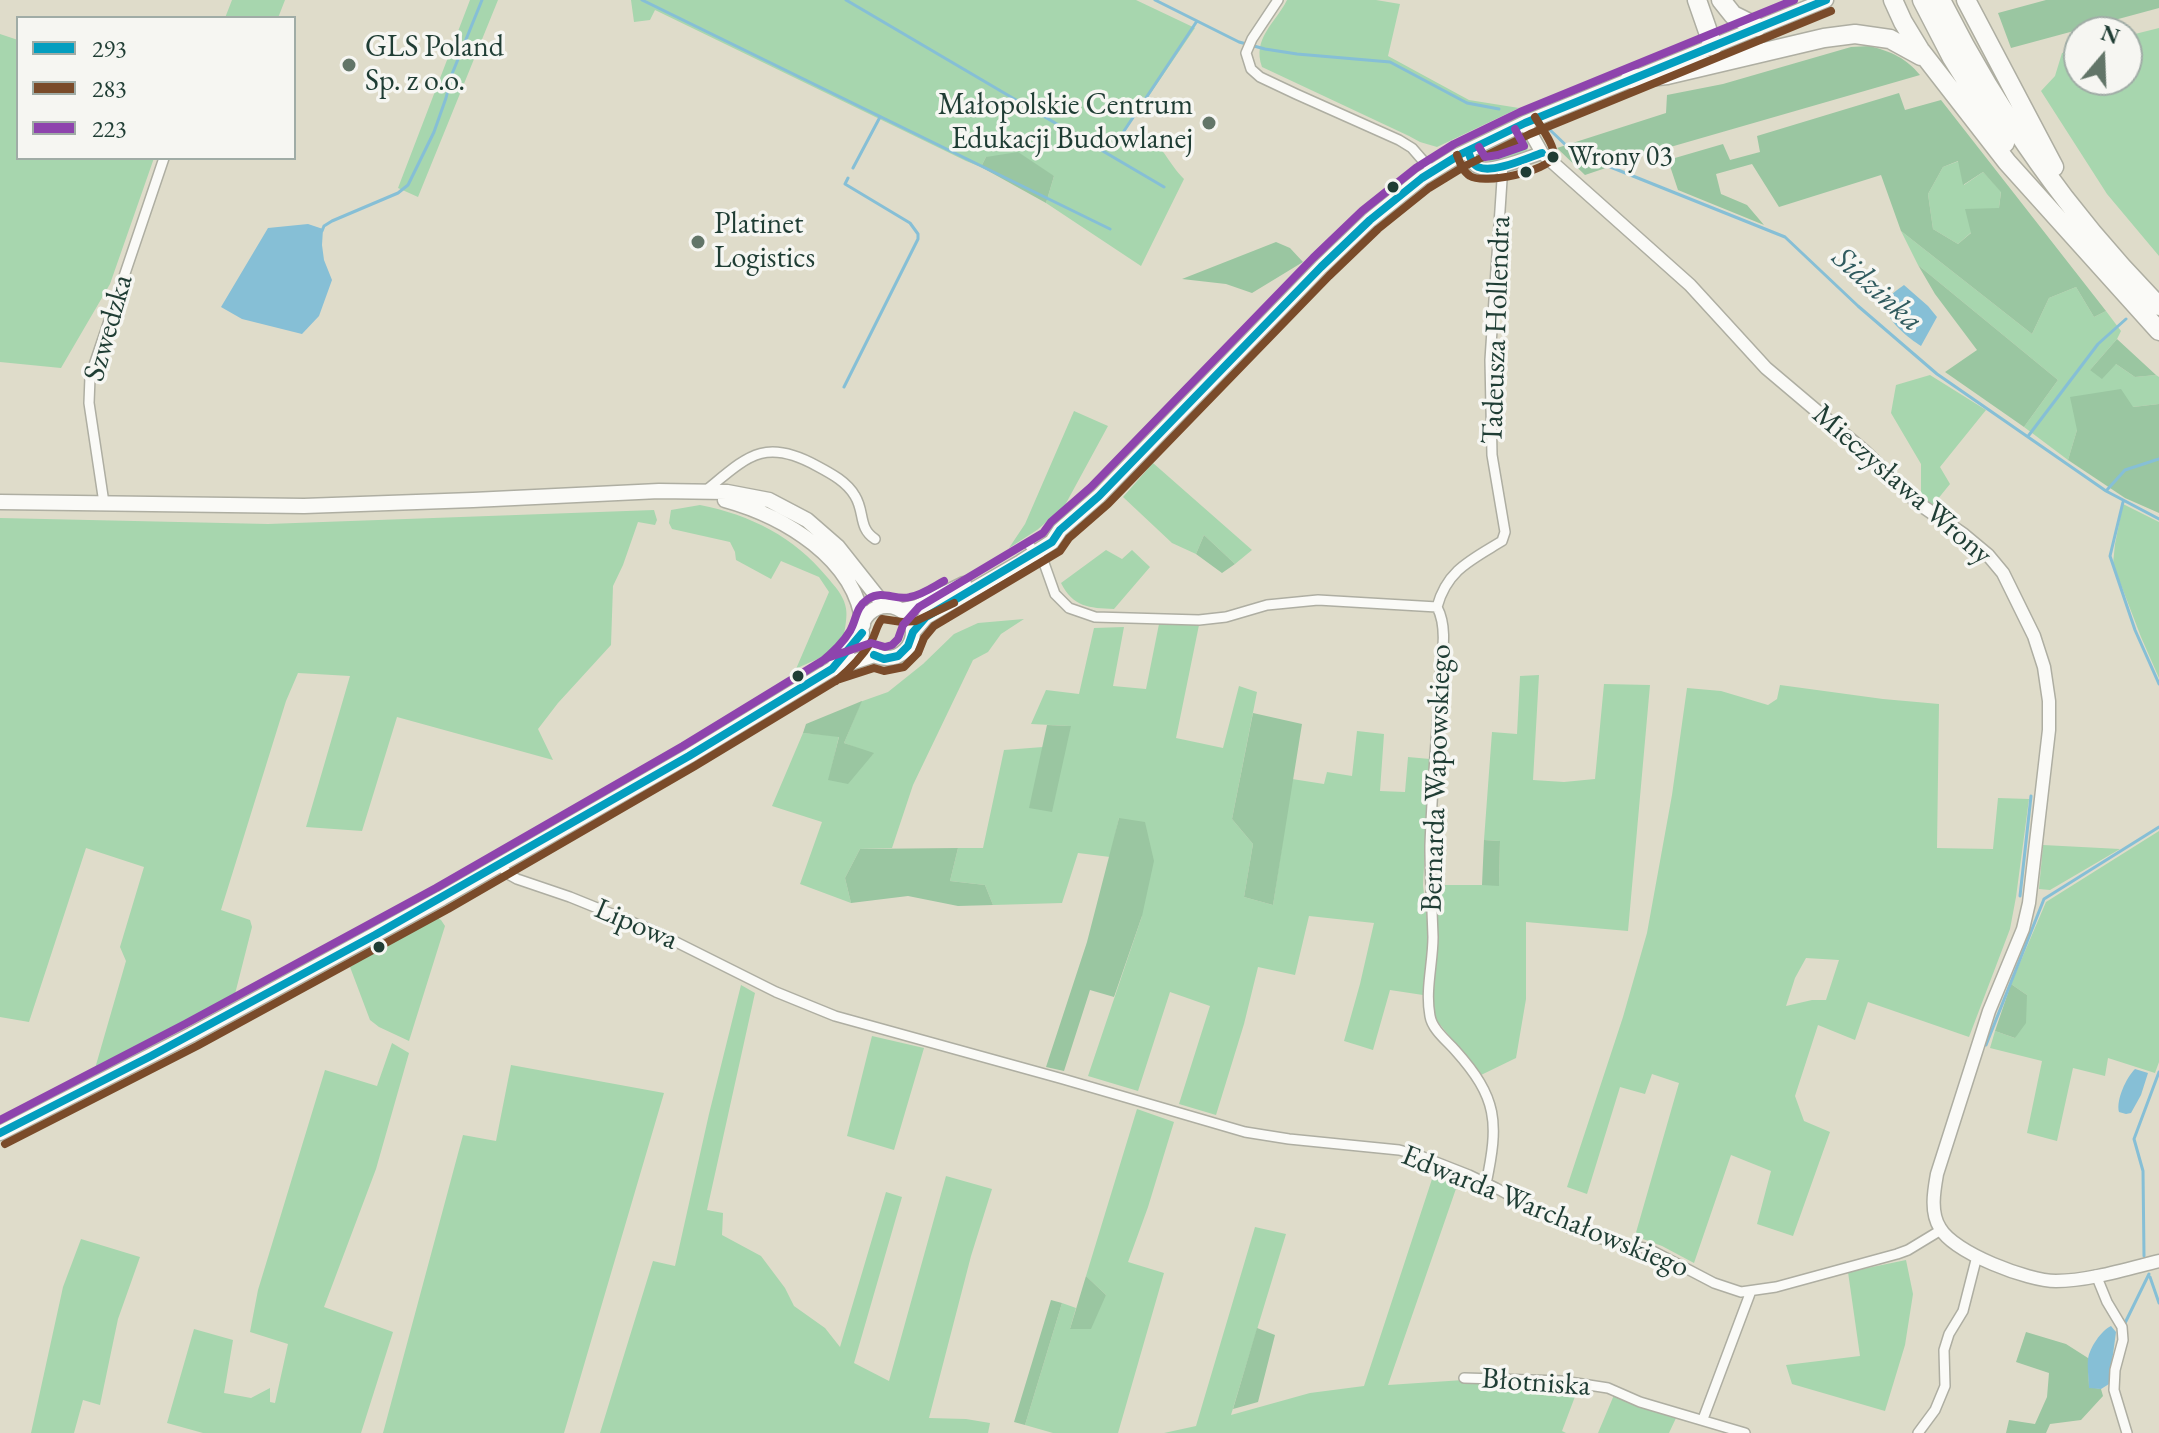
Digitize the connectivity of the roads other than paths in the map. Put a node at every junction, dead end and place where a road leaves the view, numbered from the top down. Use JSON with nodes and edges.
{"nodes":[{"id":1,"x":1278,"y":0,"type":"edge"},
{"id":2,"x":1697,"y":0,"type":"edge"},
{"id":3,"x":1721,"y":0,"type":"edge"},
{"id":4,"x":1826,"y":0,"type":"edge"},
{"id":5,"x":1893,"y":0,"type":"edge"},
{"id":6,"x":1922,"y":0,"type":"edge"},
{"id":7,"x":1941,"y":0,"type":"edge"},
{"id":8,"x":1966,"y":0,"type":"edge"},
{"id":9,"x":1757,"y":27,"type":"junction"},
{"id":10,"x":1713,"y":46,"type":"junction"},
{"id":11,"x":1930,"y":62,"type":"junction"},
{"id":12,"x":1630,"y":79,"type":"junction"},
{"id":13,"x":1525,"y":123,"type":"junction"},
{"id":14,"x":1468,"y":151,"type":"junction"},
{"id":15,"x":1542,"y":153,"type":"junction"},
{"id":16,"x":163,"y":160,"type":"edge"},
{"id":17,"x":1503,"y":165,"type":"junction"},
{"id":18,"x":1432,"y":171,"type":"junction"},
{"id":19,"x":2082,"y":220,"type":"junction"},
{"id":20,"x":2076,"y":238,"type":"junction"},
{"id":21,"x":2159,"y":306,"type":"edge"},
{"id":22,"x":2159,"y":331,"type":"edge"},
{"id":23,"x":732,"y":468,"type":"junction"},
{"id":24,"x":701,"y":492,"type":"junction"},
{"id":25,"x":737,"y":494,"type":"junction"},
{"id":26,"x":0,"y":502,"type":"edge"},
{"id":27,"x":104,"y":503,"type":"junction"},
{"id":28,"x":875,"y":539,"type":"dead end"},
{"id":29,"x":1033,"y":549,"type":"junction"},
{"id":30,"x":884,"y":605,"type":"junction"},
{"id":31,"x":1437,"y":607,"type":"junction"},
{"id":32,"x":902,"y":610,"type":"junction"},
{"id":33,"x":863,"y":629,"type":"junction"},
{"id":34,"x":913,"y":632,"type":"junction"},
{"id":35,"x":874,"y":655,"type":"junction"},
{"id":36,"x":832,"y":669,"type":"junction"},
{"id":37,"x":500,"y":865,"type":"junction"},
{"id":38,"x":772,"y":990,"type":"joint"},
{"id":39,"x":0,"y":1133,"type":"edge"},
{"id":40,"x":1486,"y":1184,"type":"junction"},
{"id":41,"x":1941,"y":1230,"type":"junction"},
{"id":42,"x":1977,"y":1256,"type":"junction"},
{"id":43,"x":2159,"y":1261,"type":"edge"},
{"id":44,"x":2096,"y":1275,"type":"junction"},
{"id":45,"x":1751,"y":1291,"type":"junction"},
{"id":46,"x":1464,"y":1378,"type":"dead end"},
{"id":47,"x":1703,"y":1419,"type":"junction"},
{"id":48,"x":1745,"y":1433,"type":"edge"},
{"id":49,"x":1918,"y":1433,"type":"edge"},
{"id":50,"x":2127,"y":1433,"type":"edge"}],
"edges":[{"from":1,"to":18,"type":"street"},
{"from":2,"to":10,"type":"highway"},
{"from":3,"to":9,"type":"highway"},
{"from":4,"to":9,"type":"main road"},
{"from":5,"to":11,"type":"highway"},
{"from":6,"to":20,"type":"highway"},
{"from":7,"to":19,"type":"highway"},
{"from":8,"to":19,"type":"highway"},
{"from":9,"to":10,"type":"main road"},
{"from":10,"to":12,"type":"main road"},
{"from":11,"to":12,"type":"highway"},
{"from":11,"to":20,"type":"highway"},
{"from":12,"to":13,"type":"main road"},
{"from":13,"to":14,"type":"main road"},
{"from":13,"to":15,"type":"street","name":"Mieczysława Wrony"},
{"from":14,"to":17,"type":"street"},
{"from":14,"to":18,"type":"main road"},
{"from":15,"to":17,"type":"street"},
{"from":15,"to":41,"type":"street","name":"Mieczysława Wrony"},
{"from":16,"to":27,"type":"street","name":"Szwedzka"},
{"from":17,"to":31,"type":"street","name":"Tadeusza Hollendra"},
{"from":18,"to":29,"type":"main road"},
{"from":19,"to":21,"type":"highway"},
{"from":20,"to":22,"type":"highway"},
{"from":23,"to":24,"type":"street"},
{"from":23,"to":25,"type":"street"},
{"from":23,"to":28,"type":"street"},
{"from":24,"to":25,"type":"main road"},
{"from":24,"to":27,"type":"main road"},
{"from":24,"to":33,"type":"main road"},
{"from":25,"to":30,"type":"main road"},
{"from":26,"to":27,"type":"main road"},
{"from":29,"to":31,"type":"street","name":"Bernarda Wapowskiego"},
{"from":29,"to":32,"type":"main road"},
{"from":29,"to":34,"type":"main road"},
{"from":30,"to":32,"type":"main road"},
{"from":30,"to":33,"type":"main road"},
{"from":31,"to":40,"type":"street","name":"Bernarda Wapowskiego"},
{"from":32,"to":34,"type":"main road"},
{"from":33,"to":35,"type":"main road"},
{"from":33,"to":36,"type":"main road"},
{"from":34,"to":35,"type":"main road"},
{"from":35,"to":36,"type":"main road"},
{"from":36,"to":37,"type":"main road"},
{"from":37,"to":38,"type":"street","name":"Lipowa"},
{"from":37,"to":39,"type":"main road"},
{"from":38,"to":40,"type":"street","name":"Edwarda Warchałowskiego"},
{"from":40,"to":45,"type":"street","name":"Edwarda Warchałowskiego"},
{"from":41,"to":42,"type":"street"},
{"from":41,"to":45,"type":"street","name":"Edwarda Warchałowskiego"},
{"from":42,"to":44,"type":"street"},
{"from":42,"to":49,"type":"street"},
{"from":43,"to":44,"type":"street"},
{"from":44,"to":50,"type":"street"},
{"from":45,"to":47,"type":"street"},
{"from":46,"to":47,"type":"street","name":"Błotniska"},
{"from":47,"to":48,"type":"street","name":"Błotniska"}]}
